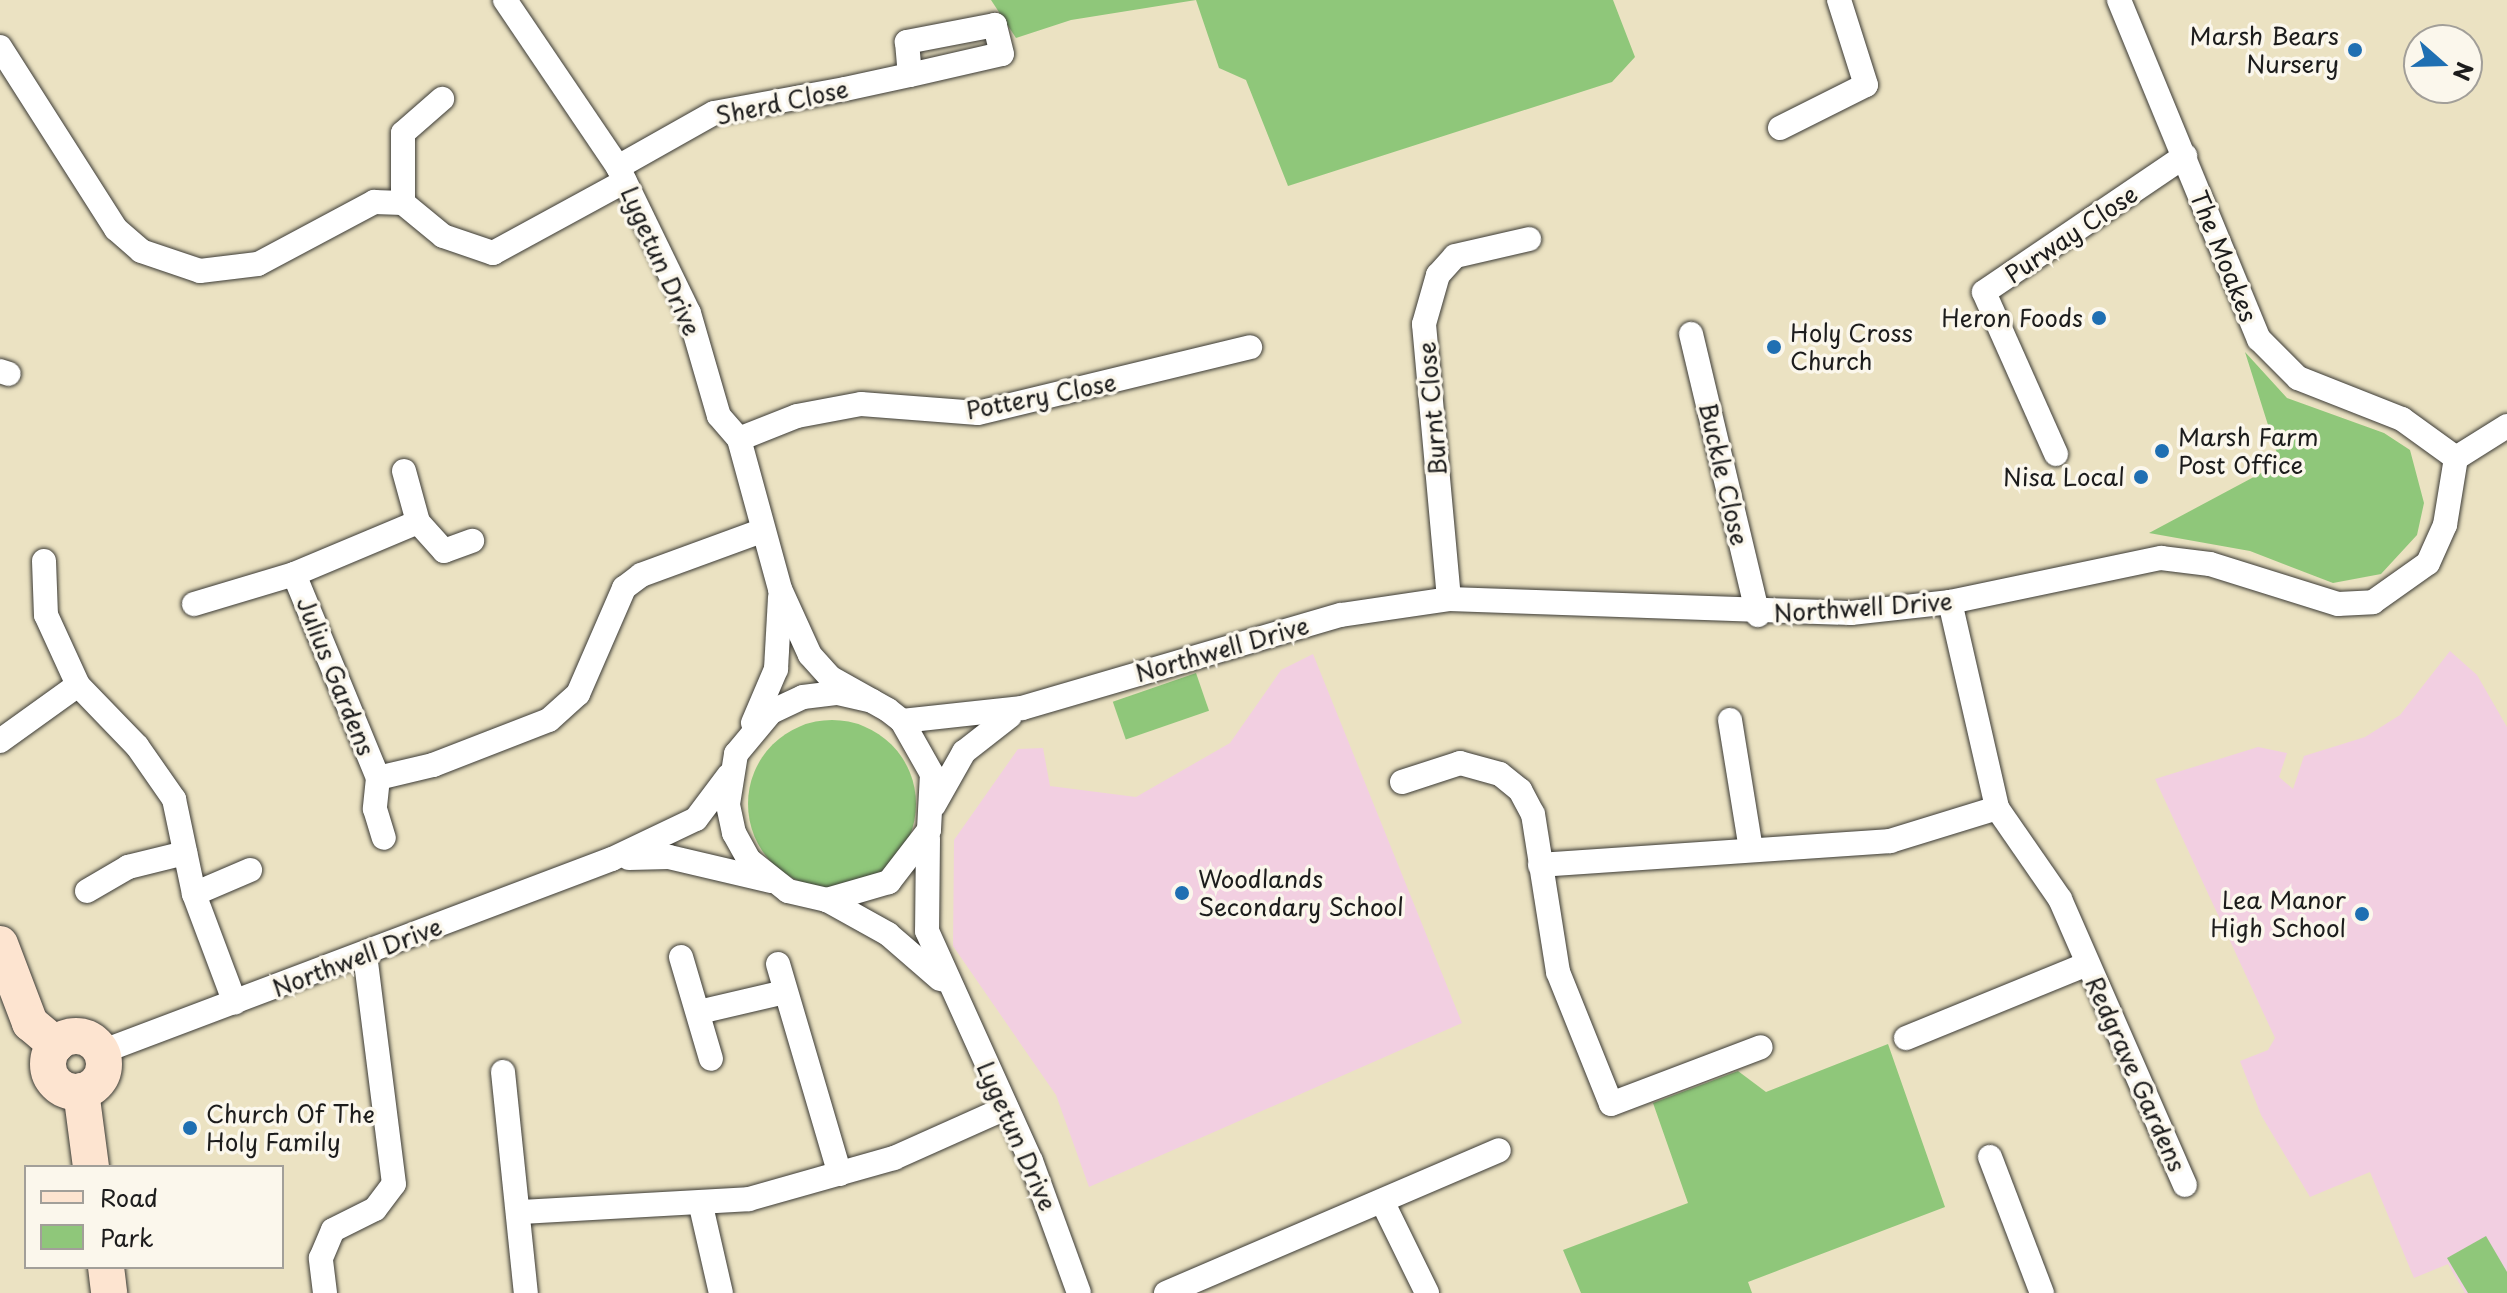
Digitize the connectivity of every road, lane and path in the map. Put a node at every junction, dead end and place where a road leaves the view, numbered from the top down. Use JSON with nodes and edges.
{"nodes":[{"id":1,"x":505,"y":0,"type":"edge"},
{"id":2,"x":1839,"y":0,"type":"edge"},
{"id":3,"x":2119,"y":0,"type":"edge"},
{"id":4,"x":0,"y":47,"type":"edge"},
{"id":5,"x":910,"y":75,"type":"dead end"},
{"id":6,"x":442,"y":99,"type":"dead end"},
{"id":7,"x":1780,"y":128,"type":"dead end"},
{"id":8,"x":2185,"y":156,"type":"junction"},
{"id":9,"x":622,"y":174,"type":"junction"},
{"id":10,"x":403,"y":203,"type":"junction"},
{"id":11,"x":1529,"y":239,"type":"dead end"},
{"id":12,"x":1691,"y":334,"type":"dead end"},
{"id":13,"x":1250,"y":347,"type":"dead end"},
{"id":14,"x":2507,"y":426,"type":"edge"},
{"id":15,"x":739,"y":439,"type":"junction"},
{"id":16,"x":2056,"y":454,"type":"dead end"},
{"id":17,"x":2456,"y":458,"type":"junction"},
{"id":18,"x":404,"y":471,"type":"dead end"},
{"id":19,"x":418,"y":522,"type":"junction"},
{"id":20,"x":761,"y":531,"type":"junction"},
{"id":21,"x":472,"y":541,"type":"dead end"},
{"id":22,"x":44,"y":561,"type":"dead end"},
{"id":23,"x":294,"y":574,"type":"junction"},
{"id":24,"x":780,"y":589,"type":"junction"},
{"id":25,"x":1449,"y":599,"type":"junction"},
{"id":26,"x":1950,"y":602,"type":"junction"},
{"id":27,"x":194,"y":604,"type":"dead end"},
{"id":28,"x":1758,"y":615,"type":"junction"},
{"id":29,"x":78,"y":685,"type":"junction"},
{"id":30,"x":872,"y":701,"type":"junction"},
{"id":31,"x":1022,"y":708,"type":"junction"},
{"id":32,"x":1730,"y":720,"type":"dead end"},
{"id":33,"x":902,"y":721,"type":"junction"},
{"id":34,"x":746,"y":736,"type":"junction"},
{"id":35,"x":0,"y":741,"type":"edge"},
{"id":36,"x":730,"y":773,"type":"junction"},
{"id":37,"x":378,"y":778,"type":"junction"},
{"id":38,"x":1402,"y":782,"type":"dead end"},
{"id":39,"x":934,"y":805,"type":"junction"},
{"id":40,"x":1997,"y":808,"type":"junction"},
{"id":41,"x":929,"y":830,"type":"junction"},
{"id":42,"x":384,"y":838,"type":"dead end"},
{"id":43,"x":1751,"y":849,"type":"junction"},
{"id":44,"x":185,"y":853,"type":"junction"},
{"id":45,"x":612,"y":859,"type":"junction"},
{"id":46,"x":1540,"y":865,"type":"junction"},
{"id":47,"x":250,"y":870,"type":"dead end"},
{"id":48,"x":771,"y":881,"type":"junction"},
{"id":49,"x":87,"y":891,"type":"dead end"},
{"id":50,"x":194,"y":894,"type":"junction"},
{"id":51,"x":827,"y":900,"type":"junction"},
{"id":52,"x":0,"y":944,"type":"edge"},
{"id":53,"x":365,"y":954,"type":"junction"},
{"id":54,"x":681,"y":957,"type":"dead end"},
{"id":55,"x":778,"y":964,"type":"dead end"},
{"id":56,"x":2087,"y":964,"type":"junction"},
{"id":57,"x":945,"y":983,"type":"junction"},
{"id":58,"x":785,"y":992,"type":"junction"},
{"id":59,"x":235,"y":1003,"type":"junction"},
{"id":60,"x":699,"y":1012,"type":"junction"},
{"id":61,"x":1906,"y":1038,"type":"dead end"},
{"id":62,"x":56,"y":1045,"type":"junction"},
{"id":63,"x":1761,"y":1047,"type":"dead end"},
{"id":64,"x":101,"y":1052,"type":"junction"},
{"id":65,"x":711,"y":1059,"type":"dead end"},
{"id":66,"x":503,"y":1072,"type":"dead end"},
{"id":67,"x":81,"y":1091,"type":"junction"},
{"id":68,"x":1006,"y":1108,"type":"junction"},
{"id":69,"x":1499,"y":1150,"type":"dead end"},
{"id":70,"x":1990,"y":1157,"type":"dead end"},
{"id":71,"x":91,"y":1165,"type":"edge"},
{"id":72,"x":840,"y":1174,"type":"junction"},
{"id":73,"x":2185,"y":1185,"type":"dead end"},
{"id":74,"x":1383,"y":1203,"type":"junction"},
{"id":75,"x":701,"y":1206,"type":"junction"},
{"id":76,"x":520,"y":1212,"type":"junction"},
{"id":77,"x":106,"y":1269,"type":"edge"},
{"id":78,"x":1207,"y":1287,"type":"edge"},
{"id":79,"x":109,"y":1293,"type":"edge"},
{"id":80,"x":325,"y":1293,"type":"edge"},
{"id":81,"x":526,"y":1293,"type":"edge"},
{"id":82,"x":721,"y":1293,"type":"edge"},
{"id":83,"x":1079,"y":1293,"type":"edge"},
{"id":84,"x":1166,"y":1293,"type":"edge"},
{"id":85,"x":1427,"y":1293,"type":"edge"},
{"id":86,"x":2042,"y":1293,"type":"edge"}],
"edges":[{"from":1,"to":9,"type":"street","name":"Lygetun Drive"},
{"from":2,"to":7,"type":"street"},
{"from":3,"to":8,"type":"street","name":"The Moakes"},
{"from":4,"to":10,"type":"street"},
{"from":5,"to":9,"type":"street","name":"Sherd Close"},
{"from":6,"to":10,"type":"street"},
{"from":8,"to":16,"type":"street","name":"Purway Close"},
{"from":8,"to":17,"type":"street","name":"The Moakes"},
{"from":9,"to":10,"type":"street","name":"Sherd Close"},
{"from":9,"to":15,"type":"street","name":"Lygetun Drive"},
{"from":11,"to":25,"type":"street","name":"Burnt Close"},
{"from":12,"to":28,"type":"street","name":"Buckle Close"},
{"from":13,"to":15,"type":"street","name":"Pottery Close"},
{"from":14,"to":17,"type":"street"},
{"from":15,"to":20,"type":"street","name":"Lygetun Drive"},
{"from":17,"to":26,"type":"street","name":"Northwell Drive"},
{"from":18,"to":19,"type":"street"},
{"from":19,"to":21,"type":"street"},
{"from":19,"to":23,"type":"street","name":"Julius Gardens"},
{"from":20,"to":24,"type":"street","name":"Lygetun Drive"},
{"from":20,"to":37,"type":"street","name":"Julius Gardens"},
{"from":22,"to":29,"type":"street"},
{"from":23,"to":27,"type":"street","name":"Julius Gardens"},
{"from":23,"to":37,"type":"street","name":"Julius Gardens"},
{"from":24,"to":30,"type":"street","name":"Lygetun Drive"},
{"from":24,"to":34,"type":"street","name":"Lygetun Drive"},
{"from":25,"to":28,"type":"street","name":"Northwell Drive"},
{"from":25,"to":31,"type":"street","name":"Northwell Drive"},
{"from":26,"to":28,"type":"street","name":"Northwell Drive"},
{"from":26,"to":40,"type":"street","name":"Redgrave Gardens"},
{"from":29,"to":35,"type":"street"},
{"from":29,"to":44,"type":"street"},
{"from":30,"to":33,"type":"street","name":"Lygetun Drive"},
{"from":30,"to":34,"type":"street","name":"Lygetun Drive"},
{"from":31,"to":33,"type":"street","name":"Northwell Drive"},
{"from":31,"to":39,"type":"street","name":"Northwell Drive"},
{"from":32,"to":43,"type":"street"},
{"from":33,"to":39,"type":"street","name":"Lygetun Drive"},
{"from":34,"to":36,"type":"street","name":"Lygetun Drive"},
{"from":36,"to":45,"type":"street"},
{"from":36,"to":48,"type":"street","name":"Lygetun Drive"},
{"from":37,"to":42,"type":"street","name":"Julius Gardens"},
{"from":38,"to":46,"type":"street"},
{"from":39,"to":41,"type":"street","name":"Lygetun Drive"},
{"from":40,"to":43,"type":"street"},
{"from":40,"to":56,"type":"street","name":"Redgrave Gardens"},
{"from":41,"to":51,"type":"street","name":"Lygetun Drive"},
{"from":41,"to":57,"type":"street","name":"Lygetun Drive"},
{"from":43,"to":46,"type":"street"},
{"from":44,"to":49,"type":"street"},
{"from":44,"to":50,"type":"street"},
{"from":45,"to":48,"type":"street"},
{"from":45,"to":53,"type":"street","name":"Northwell Drive"},
{"from":46,"to":63,"type":"street"},
{"from":47,"to":50,"type":"street"},
{"from":48,"to":51,"type":"street"},
{"from":50,"to":59,"type":"street"},
{"from":51,"to":57,"type":"street"},
{"from":52,"to":62,"type":"street"},
{"from":53,"to":59,"type":"street","name":"Northwell Drive"},
{"from":53,"to":80,"type":"street"},
{"from":54,"to":60,"type":"street"},
{"from":55,"to":58,"type":"street"},
{"from":56,"to":61,"type":"street","name":"Redgrave Gardens"},
{"from":56,"to":73,"type":"street","name":"Redgrave Gardens"},
{"from":57,"to":68,"type":"street","name":"Lygetun Drive"},
{"from":58,"to":60,"type":"street"},
{"from":58,"to":72,"type":"street"},
{"from":59,"to":64,"type":"street","name":"Northwell Drive"},
{"from":60,"to":65,"type":"street"},
{"from":62,"to":64,"type":"street"},
{"from":62,"to":67,"type":"street"},
{"from":64,"to":67,"type":"street"},
{"from":66,"to":76,"type":"street"},
{"from":67,"to":71,"type":"street"},
{"from":68,"to":72,"type":"street"},
{"from":68,"to":83,"type":"street","name":"Lygetun Drive"},
{"from":69,"to":74,"type":"street"},
{"from":70,"to":86,"type":"street"},
{"from":72,"to":75,"type":"street"},
{"from":74,"to":78,"type":"street"},
{"from":74,"to":85,"type":"street"},
{"from":75,"to":76,"type":"street"},
{"from":75,"to":82,"type":"street"},
{"from":76,"to":81,"type":"street"},
{"from":77,"to":79,"type":"street"},
{"from":78,"to":84,"type":"street"}]}
